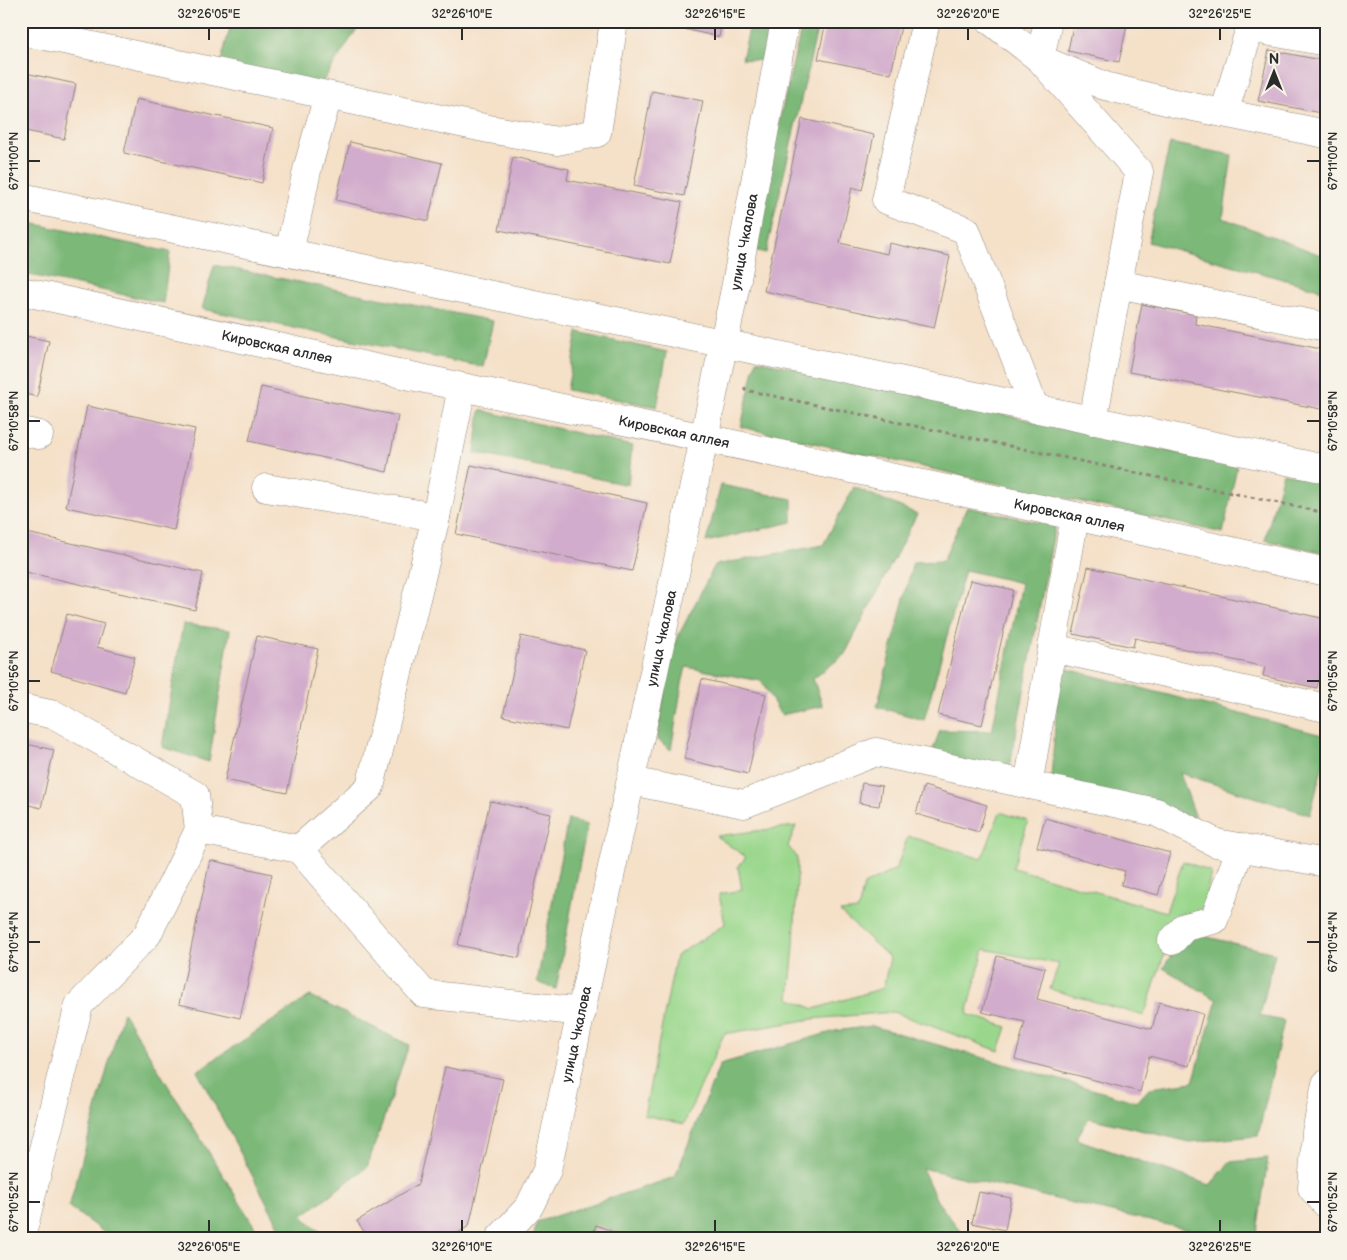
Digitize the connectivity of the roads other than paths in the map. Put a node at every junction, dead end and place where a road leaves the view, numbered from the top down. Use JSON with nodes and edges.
{"nodes":[{"id":1,"x":614,"y":21,"type":"edge"},
{"id":2,"x":785,"y":21,"type":"edge"},
{"id":3,"x":926,"y":21,"type":"edge"},
{"id":4,"x":992,"y":21,"type":"edge"},
{"id":5,"x":1048,"y":21,"type":"edge"},
{"id":6,"x":21,"y":31,"type":"edge"},
{"id":7,"x":1326,"y":42,"type":"edge"},
{"id":8,"x":1040,"y":59,"type":"junction"},
{"id":9,"x":328,"y":96,"type":"junction"},
{"id":10,"x":1224,"y":113,"type":"junction"},
{"id":11,"x":1326,"y":134,"type":"edge"},
{"id":12,"x":21,"y":197,"type":"edge"},
{"id":13,"x":289,"y":253,"type":"junction"},
{"id":14,"x":1118,"y":284,"type":"junction"},
{"id":15,"x":21,"y":290,"type":"edge"},
{"id":16,"x":1326,"y":327,"type":"edge"},
{"id":17,"x":723,"y":344,"type":"junction"},
{"id":18,"x":462,"y":387,"type":"junction"},
{"id":19,"x":1035,"y":409,"type":"junction"},
{"id":20,"x":1093,"y":421,"type":"junction"},
{"id":21,"x":703,"y":437,"type":"junction"},
{"id":22,"x":1326,"y":470,"type":"edge"},
{"id":23,"x":266,"y":488,"type":"dead end"},
{"id":24,"x":1075,"y":516,"type":"junction"},
{"id":25,"x":436,"y":517,"type":"junction"},
{"id":26,"x":1326,"y":572,"type":"edge"},
{"id":27,"x":1052,"y":648,"type":"junction"},
{"id":28,"x":21,"y":708,"type":"edge"},
{"id":29,"x":1326,"y":708,"type":"edge"},
{"id":30,"x":631,"y":781,"type":"junction"},
{"id":31,"x":1028,"y":785,"type":"junction"},
{"id":32,"x":199,"y":830,"type":"junction"},
{"id":33,"x":1241,"y":847,"type":"junction"},
{"id":34,"x":299,"y":849,"type":"junction"},
{"id":35,"x":1326,"y":863,"type":"edge"},
{"id":36,"x":1172,"y":941,"type":"dead end"},
{"id":37,"x":582,"y":1012,"type":"junction"},
{"id":38,"x":1326,"y":1084,"type":"edge"},
{"id":39,"x":1326,"y":1204,"type":"edge"},
{"id":40,"x":21,"y":1238,"type":"edge"},
{"id":41,"x":501,"y":1238,"type":"edge"}],
"edges":[{"from":1,"to":9,"type":"street"},
{"from":2,"to":17,"type":"street","name":"улица Чкалова"},
{"from":3,"to":19,"type":"street"},
{"from":4,"to":8,"type":"street"},
{"from":5,"to":8,"type":"street"},
{"from":6,"to":9,"type":"street"},
{"from":7,"to":10,"type":"street"},
{"from":8,"to":10,"type":"street"},
{"from":8,"to":14,"type":"street"},
{"from":9,"to":13,"type":"street"},
{"from":10,"to":11,"type":"street"},
{"from":12,"to":13,"type":"street"},
{"from":13,"to":17,"type":"street"},
{"from":14,"to":16,"type":"street"},
{"from":14,"to":20,"type":"street"},
{"from":15,"to":18,"type":"street","name":"Кировская аллея"},
{"from":17,"to":19,"type":"street"},
{"from":17,"to":21,"type":"street","name":"улица Чкалова"},
{"from":18,"to":21,"type":"street","name":"Кировская аллея"},
{"from":18,"to":25,"type":"street"},
{"from":19,"to":20,"type":"street"},
{"from":20,"to":22,"type":"street"},
{"from":21,"to":24,"type":"street","name":"Кировская аллея"},
{"from":21,"to":30,"type":"street","name":"улица Чкалова"},
{"from":23,"to":25,"type":"street"},
{"from":24,"to":26,"type":"street","name":"Кировская аллея"},
{"from":24,"to":27,"type":"street"},
{"from":25,"to":34,"type":"street"},
{"from":27,"to":29,"type":"street"},
{"from":27,"to":31,"type":"street"},
{"from":28,"to":32,"type":"street"},
{"from":30,"to":31,"type":"street"},
{"from":30,"to":37,"type":"street","name":"улица Чкалова"},
{"from":31,"to":33,"type":"street"},
{"from":32,"to":34,"type":"street"},
{"from":32,"to":40,"type":"street"},
{"from":33,"to":35,"type":"street"},
{"from":33,"to":36,"type":"street"},
{"from":34,"to":37,"type":"street"},
{"from":37,"to":41,"type":"street","name":"улица Чкалова"},
{"from":38,"to":39,"type":"street"}]}
